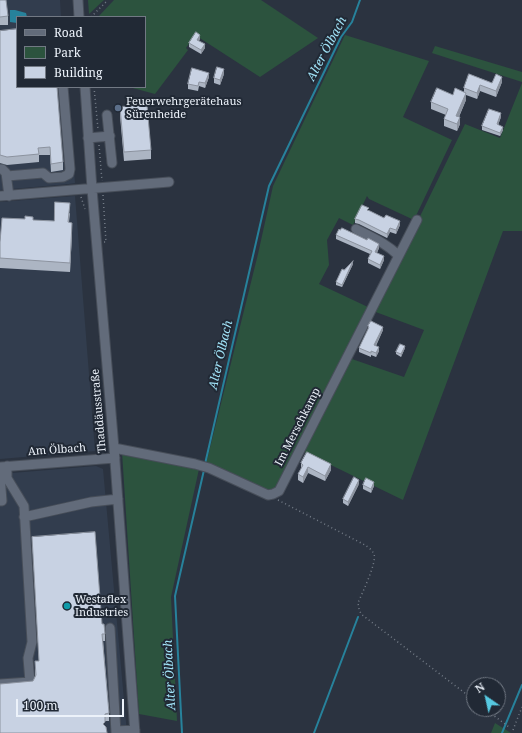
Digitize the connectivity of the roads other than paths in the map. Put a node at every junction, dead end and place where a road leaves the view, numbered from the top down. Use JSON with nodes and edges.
{"nodes":[{"id":1,"x":78,"y":0,"type":"edge"},
{"id":2,"x":80,"y":16,"type":"edge"},
{"id":3,"x":63,"y":88,"type":"edge"},
{"id":4,"x":85,"y":88,"type":"edge"},
{"id":5,"x":107,"y":115,"type":"dead end"},
{"id":6,"x":110,"y":136,"type":"junction"},
{"id":7,"x":88,"y":138,"type":"junction"},
{"id":8,"x":112,"y":163,"type":"dead end"},
{"id":9,"x":0,"y":169,"type":"edge"},
{"id":10,"x":7,"y":176,"type":"junction"},
{"id":11,"x":169,"y":182,"type":"dead end"},
{"id":12,"x":92,"y":189,"type":"junction"},
{"id":13,"x":4,"y":196,"type":"edge"},
{"id":14,"x":417,"y":220,"type":"dead end"},
{"id":15,"x":356,"y":229,"type":"dead end"},
{"id":16,"x":398,"y":255,"type":"junction"},
{"id":17,"x":114,"y":448,"type":"junction"},
{"id":18,"x":115,"y":458,"type":"junction"},
{"id":19,"x":4,"y":466,"type":"edge"},
{"id":20,"x":0,"y":475,"type":"edge"},
{"id":21,"x":118,"y":499,"type":"junction"},
{"id":22,"x":0,"y":501,"type":"edge"},
{"id":23,"x":24,"y":517,"type":"junction"},
{"id":24,"x":110,"y":628,"type":"dead end"},
{"id":25,"x":0,"y":684,"type":"edge"},
{"id":26,"x":116,"y":732,"type":"edge"},
{"id":27,"x":135,"y":732,"type":"edge"}],
"edges":[{"from":1,"to":2,"type":"street"},
{"from":3,"to":10,"type":"street"},
{"from":4,"to":7,"type":"street","name":"Thaddäusstraße"},
{"from":5,"to":6,"type":"street"},
{"from":6,"to":7,"type":"street"},
{"from":6,"to":8,"type":"street"},
{"from":7,"to":12,"type":"street","name":"Thaddäusstraße"},
{"from":9,"to":10,"type":"street"},
{"from":10,"to":13,"type":"street"},
{"from":11,"to":12,"type":"street"},
{"from":12,"to":13,"type":"street"},
{"from":12,"to":17,"type":"street","name":"Thaddäusstraße"},
{"from":14,"to":16,"type":"street","name":"Im Merschkamp"},
{"from":15,"to":16,"type":"street"},
{"from":16,"to":17,"type":"street","name":"Im Merschkamp"},
{"from":17,"to":18,"type":"street","name":"Thaddäusstraße"},
{"from":18,"to":19,"type":"street","name":"Am Ölbach"},
{"from":18,"to":21,"type":"street","name":"Thaddäusstraße"},
{"from":19,"to":23,"type":"street"},
{"from":20,"to":22,"type":"street"},
{"from":21,"to":23,"type":"street"},
{"from":21,"to":27,"type":"street","name":"Thaddäusstraße"},
{"from":23,"to":25,"type":"street"},
{"from":24,"to":26,"type":"street"},
{"from":26,"to":27,"type":"street"}]}
